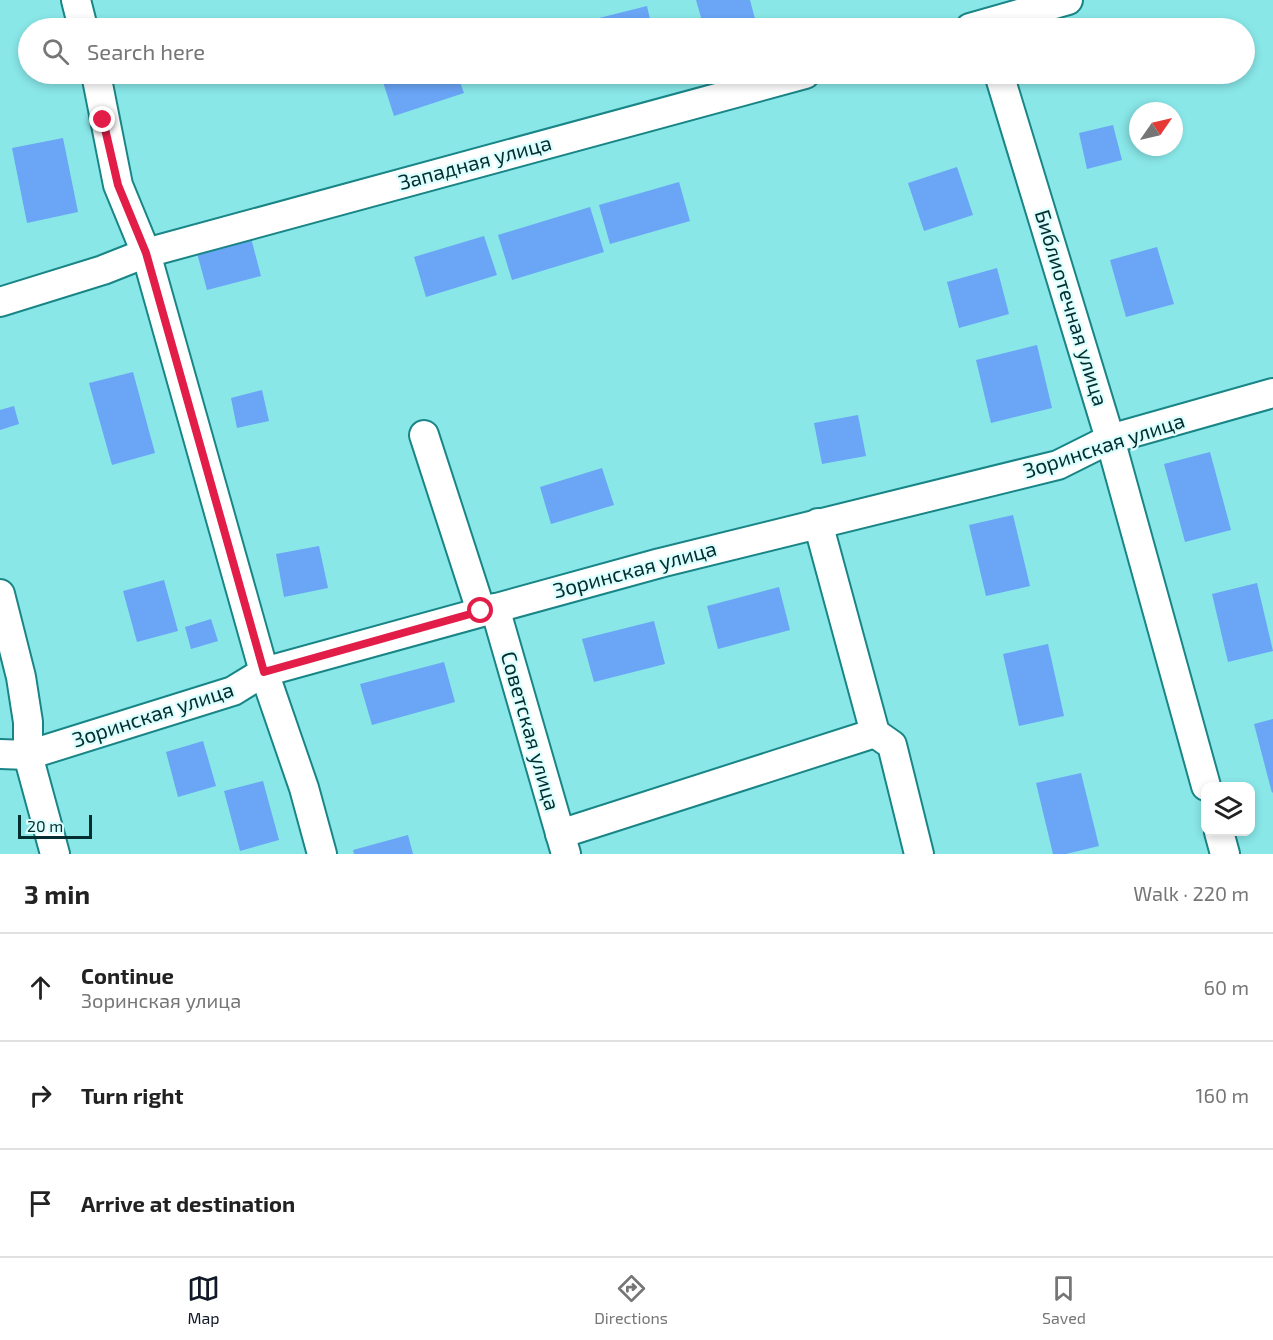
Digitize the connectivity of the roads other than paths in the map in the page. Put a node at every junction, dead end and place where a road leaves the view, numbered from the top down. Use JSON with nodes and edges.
{"nodes":[{"id":1,"x":75,"y":0,"type":"edge"},
{"id":2,"x":1068,"y":0,"type":"edge"},
{"id":3,"x":80,"y":18,"type":"edge"},
{"id":4,"x":988,"y":18,"type":"edge"},
{"id":5,"x":98,"y":84,"type":"edge"},
{"id":6,"x":768,"y":84,"type":"edge"},
{"id":7,"x":1002,"y":84,"type":"edge"},
{"id":8,"x":146,"y":253,"type":"junction"},
{"id":9,"x":0,"y":302,"type":"edge"},
{"id":10,"x":1273,"y":393,"type":"edge"},
{"id":11,"x":424,"y":435,"type":"dead end"},
{"id":12,"x":1110,"y":440,"type":"junction"},
{"id":13,"x":818,"y":523,"type":"junction"},
{"id":14,"x":0,"y":594,"type":"edge"},
{"id":15,"x":488,"y":610,"type":"junction"},
{"id":16,"x":264,"y":672,"type":"junction"},
{"id":17,"x":875,"y":733,"type":"junction"},
{"id":18,"x":0,"y":754,"type":"edge"},
{"id":19,"x":28,"y":755,"type":"junction"},
{"id":20,"x":1205,"y":782,"type":"edge"},
{"id":21,"x":1220,"y":836,"type":"edge"},
{"id":22,"x":563,"y":844,"type":"edge"},
{"id":23,"x":55,"y":854,"type":"edge"},
{"id":24,"x":322,"y":854,"type":"edge"},
{"id":25,"x":919,"y":854,"type":"edge"},
{"id":26,"x":1225,"y":854,"type":"edge"}],
"edges":[{"from":1,"to":3,"type":"street"},
{"from":2,"to":4,"type":"street"},
{"from":5,"to":8,"type":"street"},
{"from":6,"to":8,"type":"street","name":"Западная улица"},
{"from":7,"to":12,"type":"street","name":"Библиотечная улица"},
{"from":8,"to":9,"type":"street","name":"Западная улица"},
{"from":8,"to":16,"type":"street"},
{"from":10,"to":12,"type":"street","name":"Зоринская улица"},
{"from":11,"to":15,"type":"street","name":"Советская улица"},
{"from":12,"to":13,"type":"street","name":"Зоринская улица"},
{"from":12,"to":20,"type":"street","name":"Библиотечная улица"},
{"from":13,"to":15,"type":"street","name":"Зоринская улица"},
{"from":13,"to":17,"type":"street"},
{"from":14,"to":19,"type":"street"},
{"from":15,"to":16,"type":"street","name":"Зоринская улица"},
{"from":15,"to":22,"type":"street","name":"Советская улица"},
{"from":16,"to":19,"type":"street","name":"Зоринская улица"},
{"from":16,"to":24,"type":"street"},
{"from":17,"to":22,"type":"street"},
{"from":17,"to":25,"type":"street"},
{"from":18,"to":19,"type":"street","name":"Зоринская улица"},
{"from":19,"to":23,"type":"street"},
{"from":21,"to":26,"type":"street"}]}
